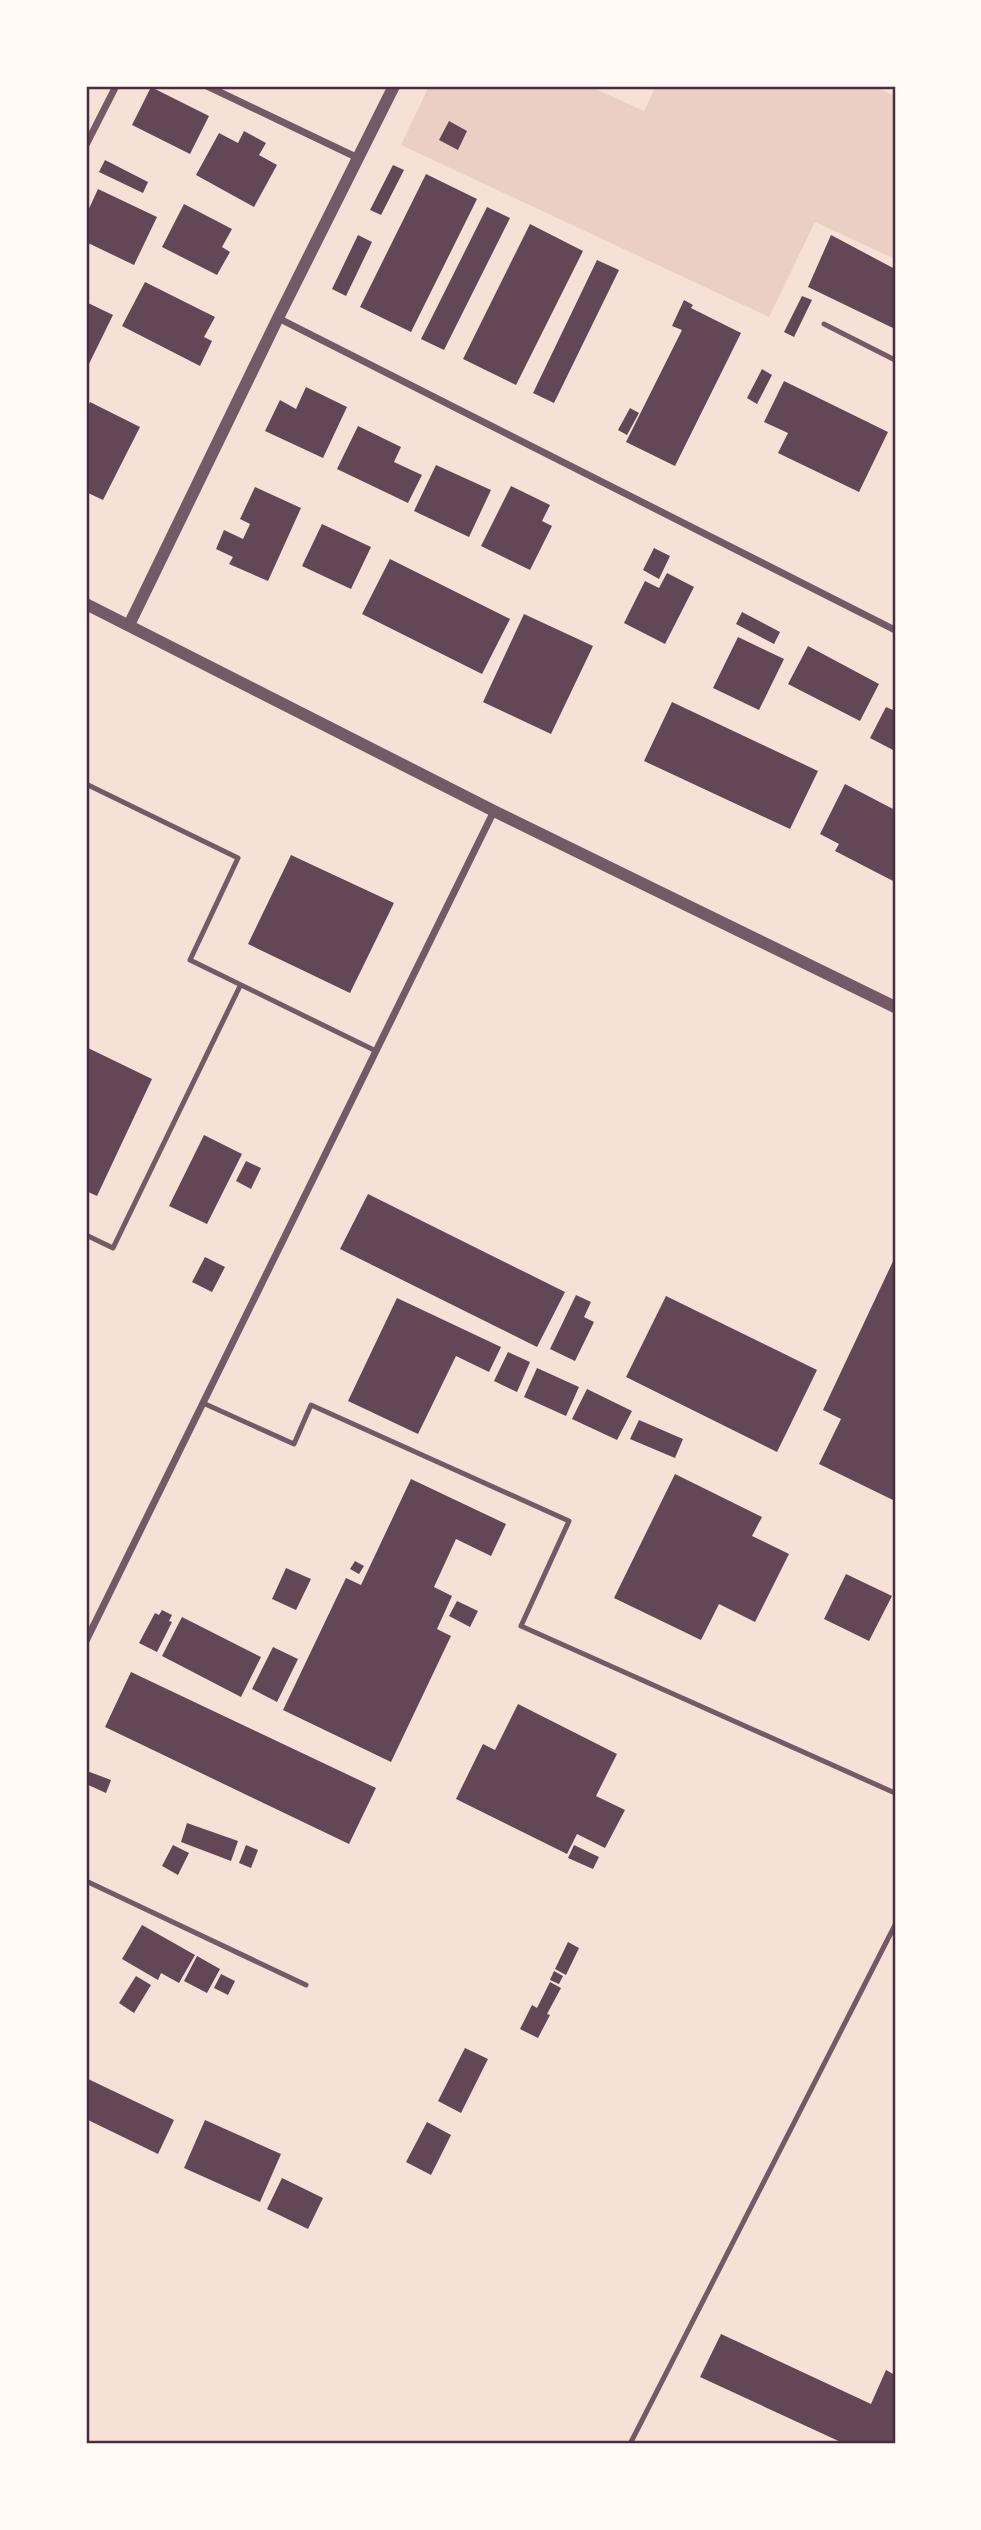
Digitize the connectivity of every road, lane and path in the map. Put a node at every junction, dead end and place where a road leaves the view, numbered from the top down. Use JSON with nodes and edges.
{"nodes":[{"id":1,"x":116,"y":86,"type":"edge"},
{"id":2,"x":207,"y":86,"type":"edge"},
{"id":3,"x":394,"y":86,"type":"edge"},
{"id":4,"x":86,"y":145,"type":"edge"},
{"id":5,"x":358,"y":158,"type":"junction"},
{"id":6,"x":278,"y":318,"type":"junction"},
{"id":7,"x":824,"y":324,"type":"dead end"},
{"id":8,"x":895,"y":360,"type":"edge"},
{"id":9,"x":86,"y":604,"type":"edge"},
{"id":10,"x":129,"y":625,"type":"junction"},
{"id":11,"x":895,"y":630,"type":"edge"},
{"id":12,"x":86,"y":785,"type":"edge"},
{"id":13,"x":494,"y":811,"type":"junction"},
{"id":14,"x":240,"y":986,"type":"junction"},
{"id":15,"x":895,"y":1007,"type":"edge"},
{"id":16,"x":376,"y":1051,"type":"junction"},
{"id":17,"x":86,"y":1235,"type":"edge"},
{"id":18,"x":203,"y":1403,"type":"junction"},
{"id":19,"x":86,"y":1641,"type":"edge"},
{"id":20,"x":895,"y":1793,"type":"edge"},
{"id":21,"x":86,"y":1881,"type":"edge"},
{"id":22,"x":895,"y":1924,"type":"edge"},
{"id":23,"x":306,"y":1985,"type":"dead end"},
{"id":24,"x":629,"y":2444,"type":"edge"}],
"edges":[{"from":1,"to":4,"type":"street"},
{"from":2,"to":5,"type":"street"},
{"from":3,"to":5,"type":"street"},
{"from":5,"to":6,"type":"street"},
{"from":6,"to":10,"type":"street"},
{"from":6,"to":11,"type":"street"},
{"from":7,"to":8,"type":"lane"},
{"from":9,"to":10,"type":"street"},
{"from":10,"to":13,"type":"street"},
{"from":12,"to":14,"type":"lane"},
{"from":13,"to":15,"type":"street"},
{"from":13,"to":16,"type":"street"},
{"from":14,"to":16,"type":"lane"},
{"from":14,"to":17,"type":"lane"},
{"from":16,"to":18,"type":"street"},
{"from":18,"to":19,"type":"street"},
{"from":18,"to":20,"type":"lane"},
{"from":21,"to":23,"type":"lane"},
{"from":22,"to":24,"type":"lane"}]}
